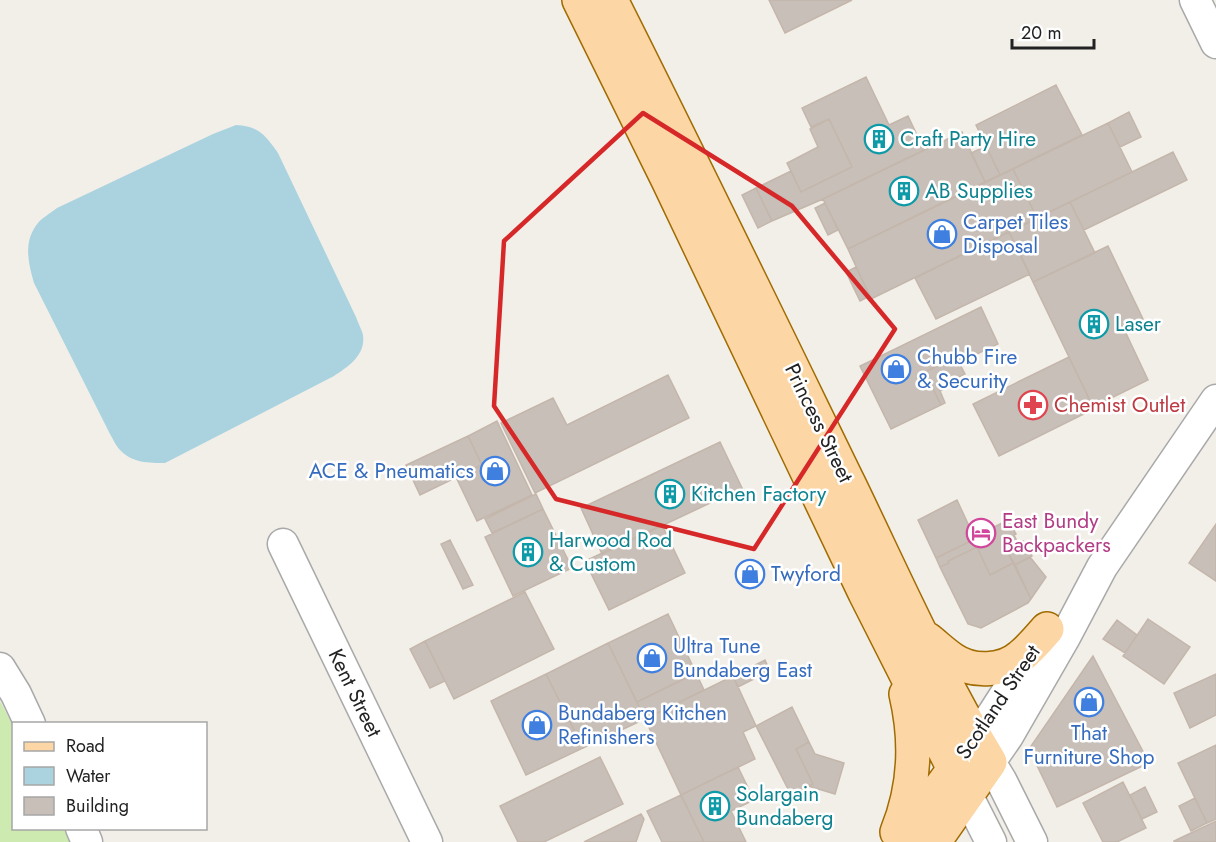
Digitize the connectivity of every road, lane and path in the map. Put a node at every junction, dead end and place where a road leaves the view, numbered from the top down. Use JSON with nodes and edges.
{"nodes":[{"id":1,"x":579,"y":0,"type":"edge"},
{"id":2,"x":611,"y":0,"type":"edge"},
{"id":3,"x":1195,"y":0,"type":"edge"},
{"id":4,"x":1216,"y":43,"type":"edge"},
{"id":5,"x":1216,"y":400,"type":"edge"},
{"id":6,"x":283,"y":544,"type":"dead end"},
{"id":7,"x":1102,"y":567,"type":"junction"},
{"id":8,"x":1047,"y":629,"type":"junction"},
{"id":9,"x":921,"y":633,"type":"junction"},
{"id":10,"x":897,"y":656,"type":"junction"},
{"id":11,"x":0,"y":668,"type":"edge"},
{"id":12,"x":30,"y":722,"type":"edge"},
{"id":13,"x":983,"y":750,"type":"junction"},
{"id":14,"x":961,"y":781,"type":"junction"},
{"id":15,"x":427,"y":842,"type":"edge"},
{"id":16,"x":893,"y":842,"type":"edge"},
{"id":17,"x":901,"y":842,"type":"edge"},
{"id":18,"x":934,"y":842,"type":"edge"},
{"id":19,"x":991,"y":842,"type":"edge"},
{"id":20,"x":1032,"y":842,"type":"edge"}],
"edges":[{"from":1,"to":10,"type":"main road","name":"Princess Street"},
{"from":2,"to":9,"type":"main road","name":"Princess Street"},
{"from":3,"to":4,"type":"street"},
{"from":5,"to":7,"type":"street","name":"Scotland Street"},
{"from":6,"to":15,"type":"street","name":"Kent Street"},
{"from":7,"to":8,"type":"street","name":"Scotland Street"},
{"from":7,"to":13,"type":"street","name":"Scotland Street"},
{"from":8,"to":9,"type":"main road"},
{"from":8,"to":13,"type":"street","name":"Scotland Street"},
{"from":9,"to":13,"type":"main road","name":"Princess Street"},
{"from":10,"to":14,"type":"main road","name":"Princess Street"},
{"from":10,"to":16,"type":"main road"},
{"from":11,"to":12,"type":"street"},
{"from":13,"to":14,"type":"main road","name":"Scotland Street"},
{"from":13,"to":20,"type":"street","name":"Princess Street"},
{"from":14,"to":17,"type":"main road","name":"Scotland Street"},
{"from":14,"to":18,"type":"main road","name":"Scotland Street"},
{"from":14,"to":19,"type":"street","name":"Princess Street"}]}
